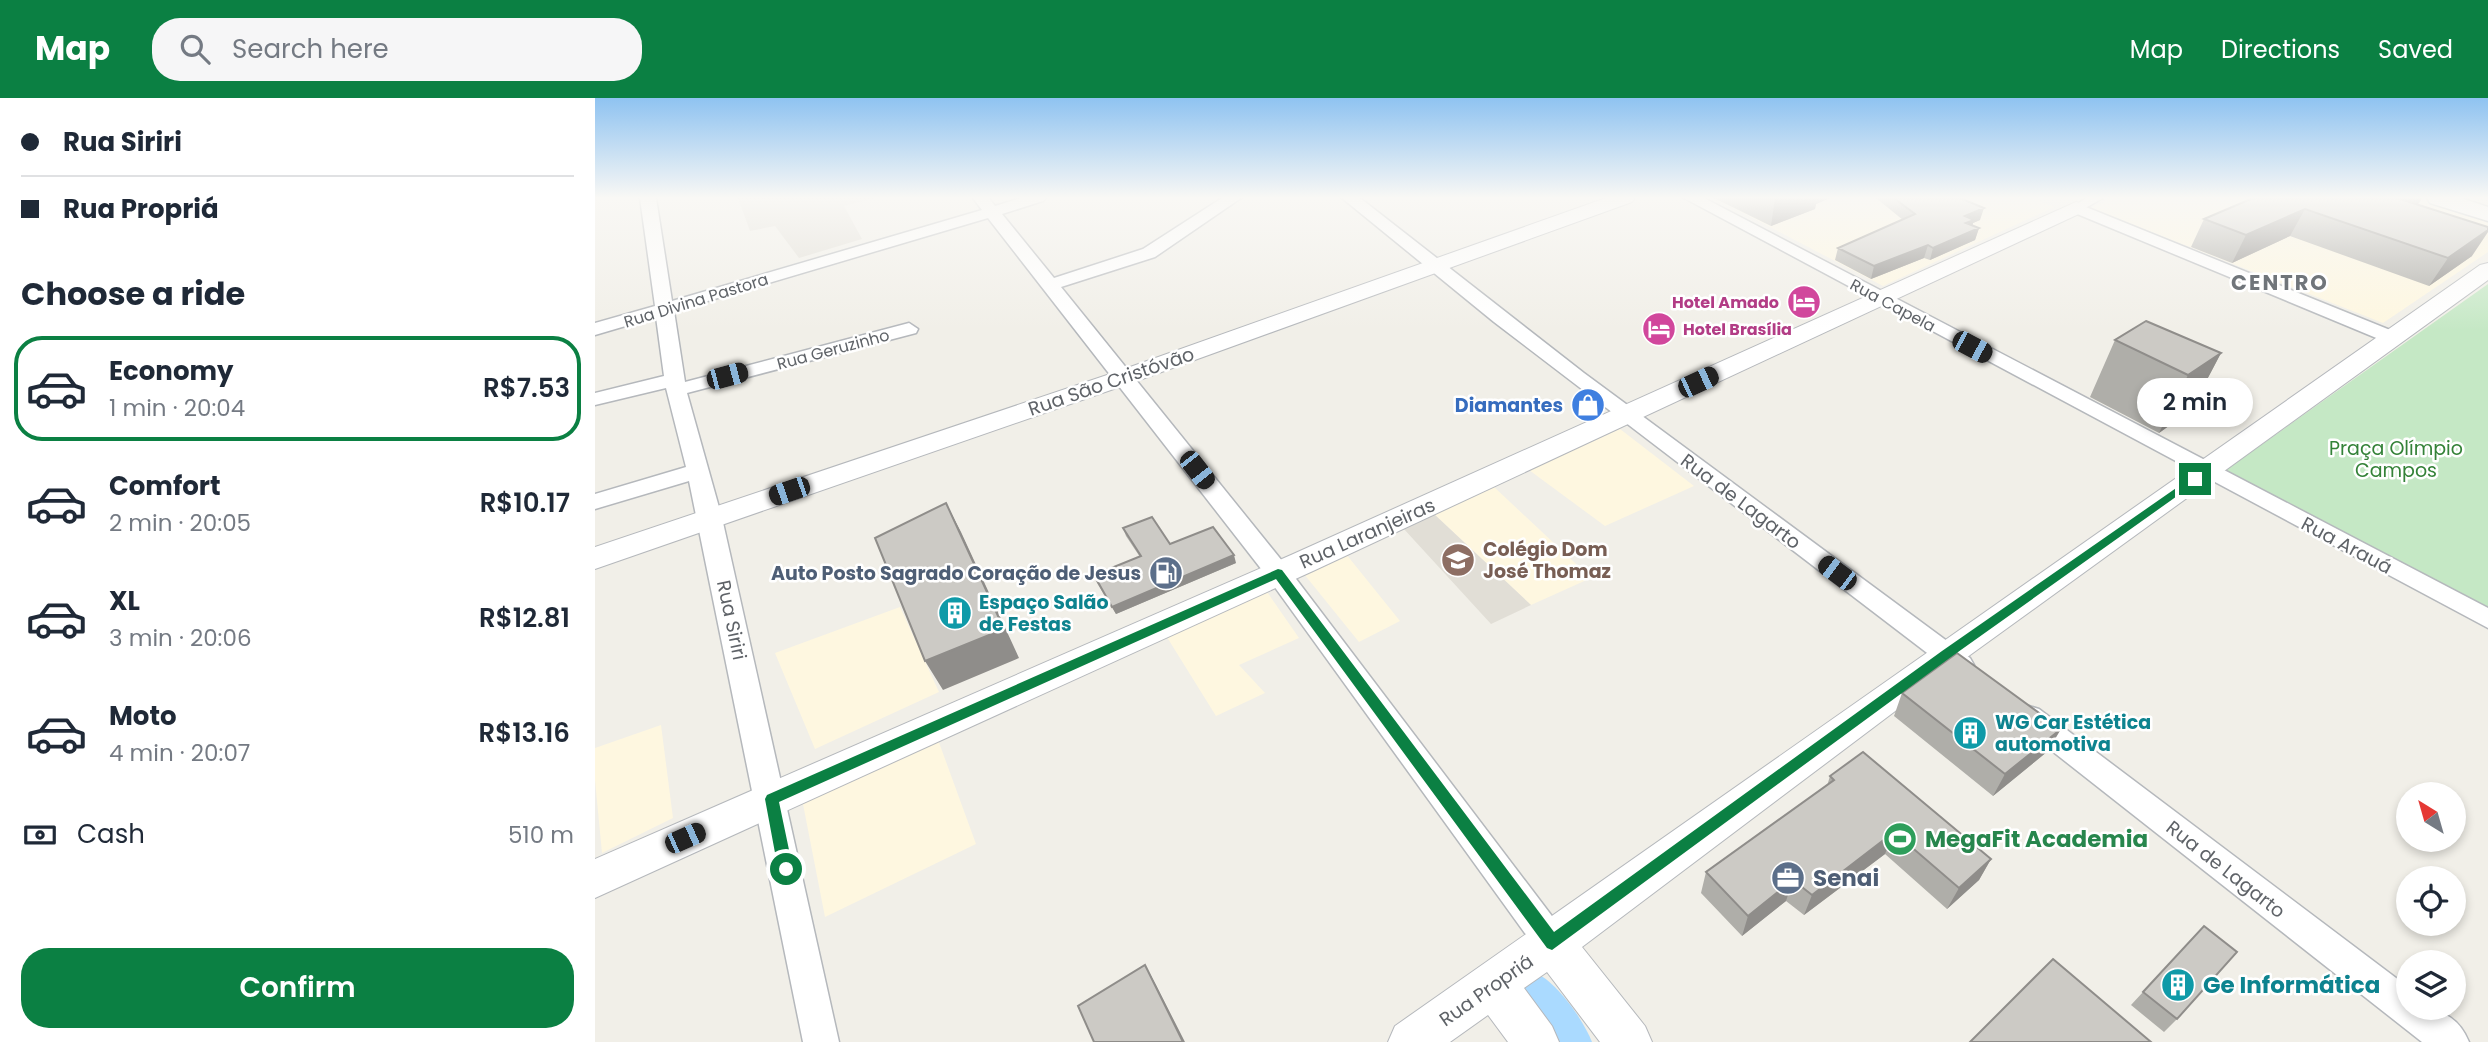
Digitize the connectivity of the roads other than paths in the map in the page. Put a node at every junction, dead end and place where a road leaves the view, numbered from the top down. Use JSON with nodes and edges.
{"nodes":[{"id":1,"x":654,"y":242,"type":"edge"},
{"id":2,"x":871,"y":242,"type":"edge"},
{"id":3,"x":1016,"y":242,"type":"edge"},
{"id":4,"x":1166,"y":242,"type":"edge"},
{"id":5,"x":1403,"y":242,"type":"edge"},
{"id":6,"x":1500,"y":242,"type":"edge"},
{"id":7,"x":1774,"y":242,"type":"edge"},
{"id":8,"x":1993,"y":242,"type":"edge"},
{"id":9,"x":2170,"y":242,"type":"edge"},
{"id":10,"x":1432,"y":266,"type":"junction"},
{"id":11,"x":2488,"y":270,"type":"edge"},
{"id":12,"x":1050,"y":285,"type":"junction"},
{"id":13,"x":1880,"y":299,"type":"junction"},
{"id":14,"x":663,"y":309,"type":"junction"},
{"id":15,"x":909,"y":328,"type":"dead end"},
{"id":16,"x":595,"y":329,"type":"edge"},
{"id":17,"x":2393,"y":338,"type":"junction"},
{"id":18,"x":1125,"y":377,"type":"junction"},
{"id":19,"x":675,"y":385,"type":"junction"},
{"id":20,"x":595,"y":399,"type":"edge"},
{"id":21,"x":1626,"y":415,"type":"junction"},
{"id":22,"x":2207,"y":470,"type":"junction"},
{"id":23,"x":697,"y":471,"type":"junction"},
{"id":24,"x":595,"y":502,"type":"edge"},
{"id":25,"x":710,"y":518,"type":"junction"},
{"id":26,"x":595,"y":558,"type":"edge"},
{"id":27,"x":1278,"y":573,"type":"junction"},
{"id":28,"x":2488,"y":620,"type":"edge"},
{"id":29,"x":1947,"y":654,"type":"junction"},
{"id":30,"x":1979,"y":679,"type":"edge"},
{"id":31,"x":2012,"y":704,"type":"edge"},
{"id":32,"x":772,"y":799,"type":"junction"},
{"id":33,"x":595,"y":879,"type":"edge"},
{"id":34,"x":1525,"y":908,"type":"junction"},
{"id":35,"x":1552,"y":943,"type":"junction"},
{"id":36,"x":1505,"y":988,"type":"junction"},
{"id":37,"x":821,"y":1042,"type":"edge"},
{"id":38,"x":1411,"y":1042,"type":"edge"},
{"id":39,"x":1535,"y":1042,"type":"edge"},
{"id":40,"x":1629,"y":1042,"type":"edge"},
{"id":41,"x":2451,"y":1042,"type":"edge"}],
"edges":[{"from":1,"to":14,"type":"street","name":"Rua Siriri"},
{"from":2,"to":14,"type":"street","name":"Rua Divina Pastora"},
{"from":3,"to":12,"type":"street"},
{"from":4,"to":12,"type":"street"},
{"from":5,"to":10,"type":"street","name":"Rua de Lagarto"},
{"from":6,"to":10,"type":"street","name":"Rua São Cristóvão"},
{"from":7,"to":13,"type":"street","name":"Rua Capela"},
{"from":8,"to":13,"type":"street","name":"Rua Laranjeiras"},
{"from":9,"to":17,"type":"street"},
{"from":10,"to":18,"type":"street","name":"Rua São Cristóvão"},
{"from":10,"to":21,"type":"street","name":"Rua de Lagarto"},
{"from":11,"to":17,"type":"street"},
{"from":12,"to":18,"type":"street"},
{"from":13,"to":21,"type":"street","name":"Rua Laranjeiras"},
{"from":13,"to":22,"type":"street","name":"Rua Capela"},
{"from":14,"to":16,"type":"street","name":"Rua Divina Pastora"},
{"from":14,"to":19,"type":"street","name":"Rua Siriri"},
{"from":15,"to":19,"type":"street","name":"Rua Geruzinho"},
{"from":17,"to":22,"type":"street"},
{"from":18,"to":25,"type":"street","name":"Rua São Cristóvão"},
{"from":18,"to":27,"type":"street"},
{"from":19,"to":20,"type":"street","name":"Rua Geruzinho"},
{"from":19,"to":23,"type":"street","name":"Rua Siriri"},
{"from":21,"to":27,"type":"street","name":"Rua Laranjeiras"},
{"from":21,"to":29,"type":"street","name":"Rua de Lagarto"},
{"from":22,"to":28,"type":"street","name":"Rua Arauá"},
{"from":22,"to":29,"type":"street","name":"Rua Propriá"},
{"from":23,"to":24,"type":"street"},
{"from":23,"to":25,"type":"street","name":"Rua Siriri"},
{"from":25,"to":26,"type":"street","name":"Rua São Cristóvão"},
{"from":25,"to":32,"type":"street","name":"Rua Siriri"},
{"from":27,"to":32,"type":"street","name":"Rua Laranjeiras"},
{"from":27,"to":34,"type":"street"},
{"from":29,"to":30,"type":"street","name":"Rua de Lagarto"},
{"from":29,"to":35,"type":"street","name":"Rua Propriá"},
{"from":31,"to":41,"type":"street","name":"Rua de Lagarto"},
{"from":32,"to":33,"type":"street","name":"Rua Laranjeiras"},
{"from":32,"to":37,"type":"street","name":"Rua Siriri"},
{"from":34,"to":35,"type":"street"},
{"from":34,"to":36,"type":"street"},
{"from":35,"to":36,"type":"street","name":"Rua Propriá"},
{"from":35,"to":40,"type":"street"},
{"from":36,"to":38,"type":"street","name":"Rua Propriá"},
{"from":36,"to":39,"type":"street"}]}
